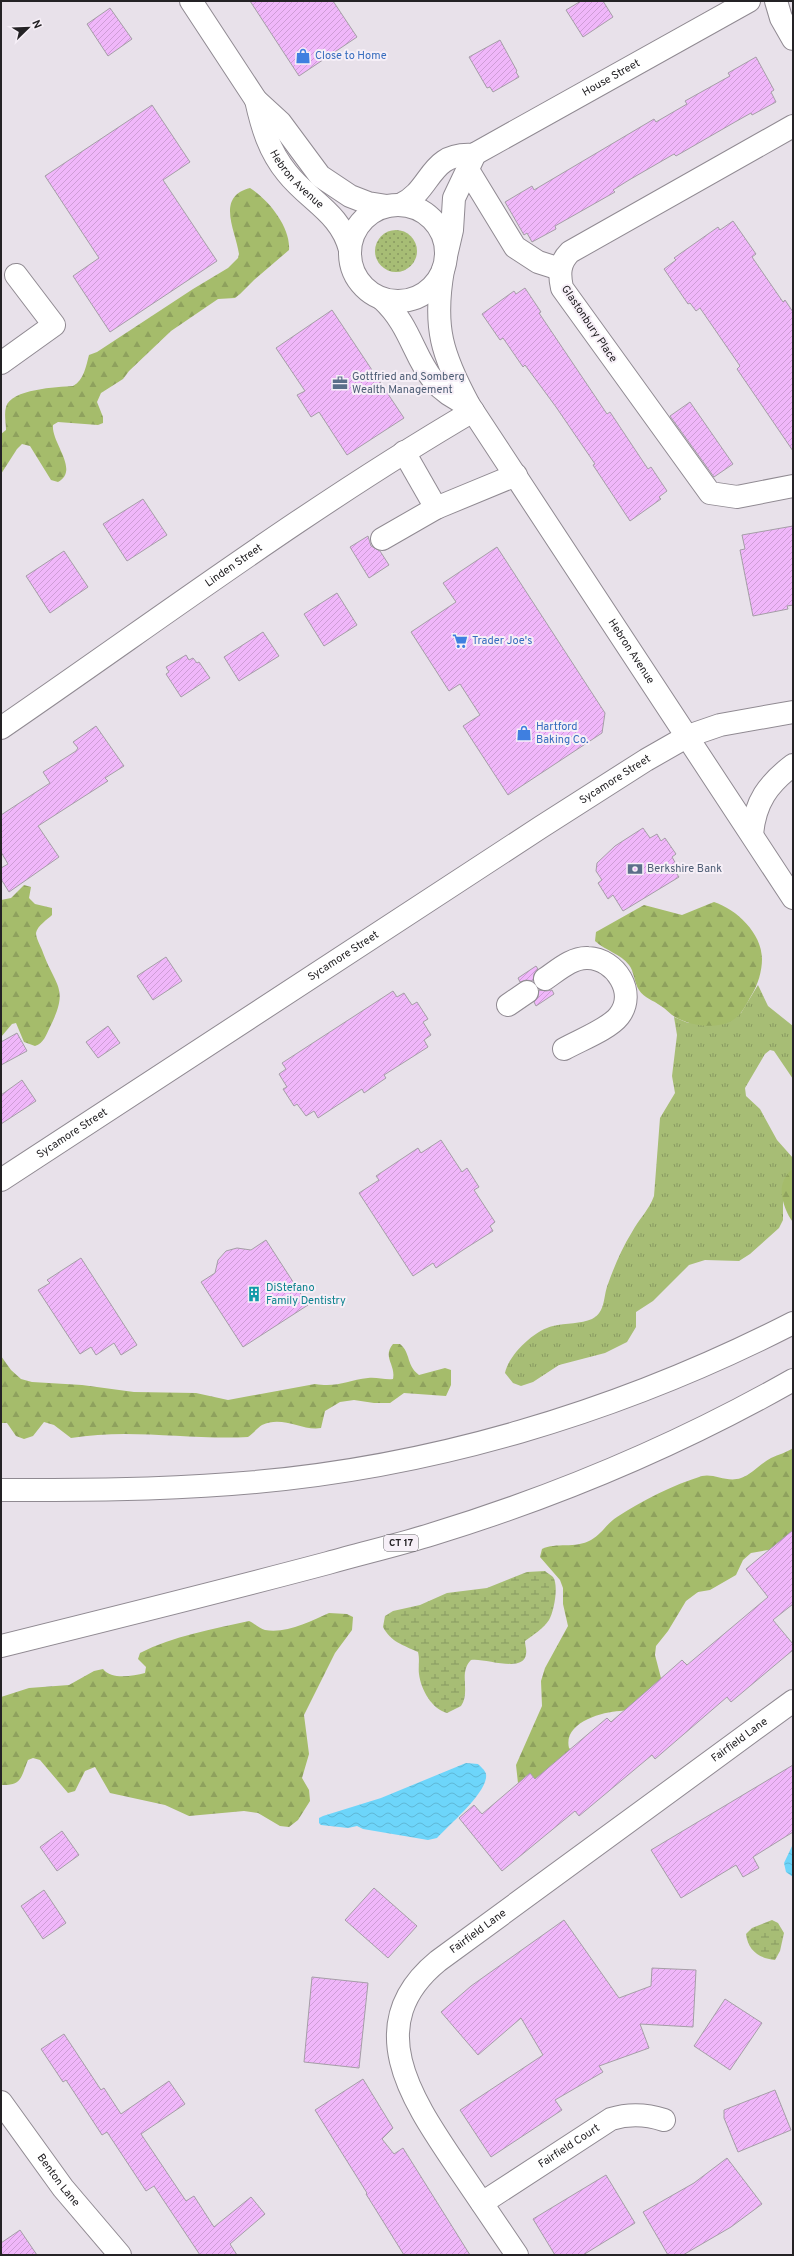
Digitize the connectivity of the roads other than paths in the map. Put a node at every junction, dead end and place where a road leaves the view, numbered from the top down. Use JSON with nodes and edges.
{"nodes":[{"id":1,"x":191,"y":1,"type":"edge"},
{"id":2,"x":749,"y":1,"type":"edge"},
{"id":3,"x":776,"y":1,"type":"edge"},
{"id":4,"x":793,"y":40,"type":"edge"},
{"id":5,"x":256,"y":100,"type":"junction"},
{"id":6,"x":793,"y":126,"type":"edge"},
{"id":7,"x":471,"y":162,"type":"junction"},
{"id":8,"x":393,"y":205,"type":"junction"},
{"id":9,"x":350,"y":250,"type":"junction"},
{"id":10,"x":445,"y":263,"type":"junction"},
{"id":11,"x":560,"y":269,"type":"junction"},
{"id":12,"x":16,"y":275,"type":"dead end"},
{"id":13,"x":382,"y":299,"type":"junction"},
{"id":14,"x":1,"y":363,"type":"edge"},
{"id":15,"x":471,"y":408,"type":"junction"},
{"id":16,"x":404,"y":452,"type":"junction"},
{"id":17,"x":516,"y":475,"type":"junction"},
{"id":18,"x":793,"y":486,"type":"edge"},
{"id":19,"x":436,"y":508,"type":"junction"},
{"id":20,"x":382,"y":539,"type":"dead end"},
{"id":21,"x":793,"y":712,"type":"edge"},
{"id":22,"x":1,"y":728,"type":"edge"},
{"id":23,"x":688,"y":736,"type":"junction"},
{"id":24,"x":793,"y":765,"type":"edge"},
{"id":25,"x":752,"y":834,"type":"junction"},
{"id":26,"x":793,"y":898,"type":"edge"},
{"id":27,"x":545,"y":979,"type":"dead end"},
{"id":28,"x":527,"y":992,"type":"dead end"},
{"id":29,"x":508,"y":1005,"type":"dead end"},
{"id":30,"x":564,"y":1049,"type":"dead end"},
{"id":31,"x":1,"y":1180,"type":"edge"},
{"id":32,"x":793,"y":1323,"type":"edge"},
{"id":33,"x":793,"y":1380,"type":"edge"},
{"id":34,"x":1,"y":1490,"type":"edge"},
{"id":35,"x":1,"y":1646,"type":"edge"},
{"id":36,"x":793,"y":1701,"type":"edge"},
{"id":37,"x":1,"y":2102,"type":"edge"},
{"id":38,"x":664,"y":2120,"type":"dead end"},
{"id":39,"x":482,"y":2203,"type":"junction"},
{"id":40,"x":120,"y":2255,"type":"edge"},
{"id":41,"x":517,"y":2255,"type":"edge"}],
"edges":[{"from":1,"to":5,"type":"main road","name":"Hebron Avenue"},
{"from":2,"to":7,"type":"main road","name":"House Street"},
{"from":3,"to":4,"type":"main road"},
{"from":5,"to":8,"type":"main road","name":"Hebron Avenue"},
{"from":5,"to":9,"type":"main road","name":"Hebron Avenue"},
{"from":6,"to":11,"type":"main road","name":"Glastonbury Place"},
{"from":7,"to":8,"type":"main road","name":"House Street"},
{"from":7,"to":10,"type":"main road"},
{"from":7,"to":11,"type":"main road"},
{"from":8,"to":9,"type":"main road"},
{"from":8,"to":10,"type":"main road"},
{"from":9,"to":13,"type":"main road"},
{"from":10,"to":13,"type":"main road"},
{"from":10,"to":15,"type":"main road","name":"Hebron Avenue"},
{"from":11,"to":18,"type":"main road","name":"Glastonbury Place"},
{"from":12,"to":14,"type":"main road"},
{"from":13,"to":15,"type":"main road"},
{"from":15,"to":16,"type":"main road","name":"Linden Street"},
{"from":15,"to":17,"type":"main road","name":"Hebron Avenue"},
{"from":16,"to":19,"type":"main road"},
{"from":16,"to":22,"type":"main road","name":"Linden Street"},
{"from":17,"to":19,"type":"main road"},
{"from":17,"to":23,"type":"main road","name":"Hebron Avenue"},
{"from":19,"to":20,"type":"main road"},
{"from":21,"to":23,"type":"main road","name":"Sycamore Street"},
{"from":23,"to":25,"type":"main road","name":"Hebron Avenue"},
{"from":23,"to":31,"type":"main road","name":"Sycamore Street"},
{"from":24,"to":25,"type":"main road"},
{"from":25,"to":26,"type":"main road","name":"Hebron Avenue"},
{"from":27,"to":30,"type":"main road"},
{"from":28,"to":29,"type":"main road"},
{"from":32,"to":34,"type":"main road"},
{"from":33,"to":35,"type":"main road","number":"CT 17"},
{"from":36,"to":39,"type":"main road","name":"Fairfield Lane"},
{"from":37,"to":40,"type":"main road","name":"Benton Lane"},
{"from":38,"to":39,"type":"main road","name":"Fairfield Court"},
{"from":39,"to":41,"type":"main road","name":"Fairfield Lane"}]}
